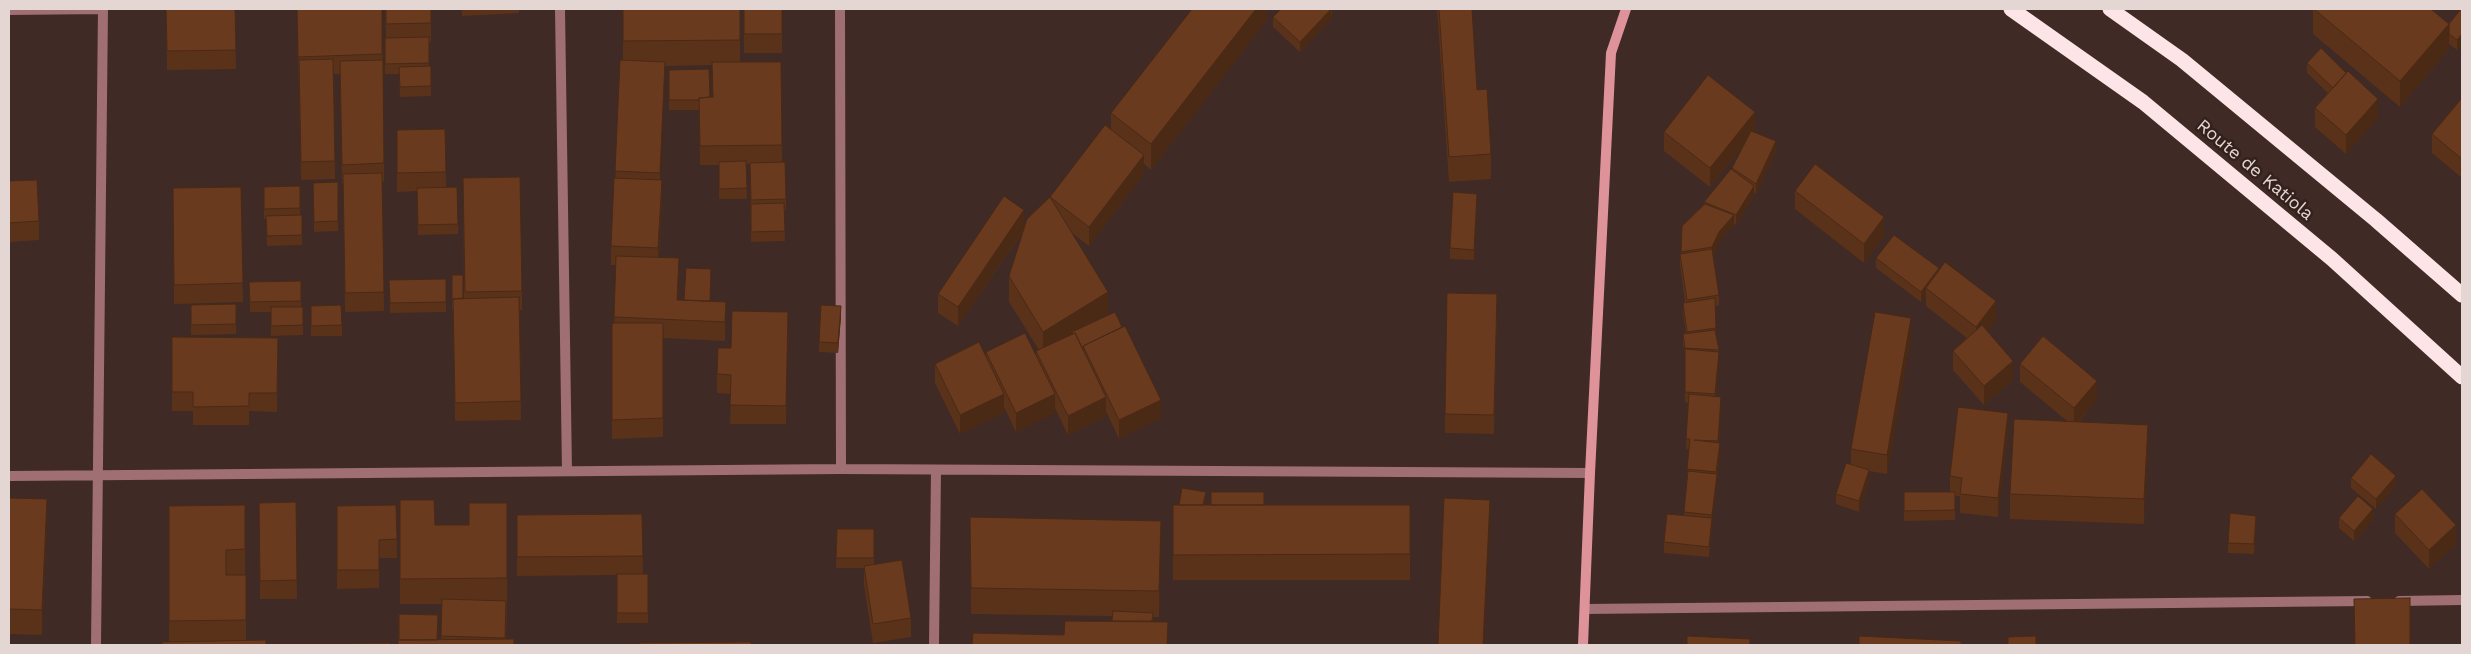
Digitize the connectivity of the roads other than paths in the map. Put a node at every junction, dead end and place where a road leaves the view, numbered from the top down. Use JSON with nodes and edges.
{"nodes":[{"id":1,"x":103,"y":9,"type":"edge"},
{"id":2,"x":560,"y":9,"type":"edge"},
{"id":3,"x":840,"y":9,"type":"edge"},
{"id":4,"x":1626,"y":9,"type":"edge"},
{"id":5,"x":2012,"y":9,"type":"edge"},
{"id":6,"x":2110,"y":9,"type":"edge"},
{"id":7,"x":9,"y":10,"type":"edge"},
{"id":8,"x":2462,"y":296,"type":"edge"},
{"id":9,"x":2462,"y":377,"type":"edge"},
{"id":10,"x":841,"y":469,"type":"junction"},
{"id":11,"x":936,"y":470,"type":"junction"},
{"id":12,"x":567,"y":471,"type":"junction"},
{"id":13,"x":1590,"y":473,"type":"junction"},
{"id":14,"x":9,"y":476,"type":"edge"},
{"id":15,"x":98,"y":476,"type":"junction"},
{"id":16,"x":2462,"y":600,"type":"edge"},
{"id":17,"x":1585,"y":608,"type":"junction"},
{"id":18,"x":96,"y":645,"type":"edge"},
{"id":19,"x":934,"y":645,"type":"edge"},
{"id":20,"x":1584,"y":645,"type":"edge"}],
"edges":[{"from":1,"to":7,"type":"street"},
{"from":1,"to":15,"type":"street"},
{"from":2,"to":12,"type":"street"},
{"from":3,"to":10,"type":"street"},
{"from":4,"to":13,"type":"street"},
{"from":5,"to":9,"type":"highway","name":"Route de Katiola"},
{"from":6,"to":8,"type":"highway"},
{"from":10,"to":11,"type":"street"},
{"from":10,"to":12,"type":"street"},
{"from":11,"to":13,"type":"street"},
{"from":11,"to":19,"type":"street"},
{"from":12,"to":15,"type":"street"},
{"from":13,"to":17,"type":"street"},
{"from":14,"to":15,"type":"street"},
{"from":15,"to":18,"type":"street"},
{"from":16,"to":17,"type":"street"},
{"from":17,"to":20,"type":"street"}]}
